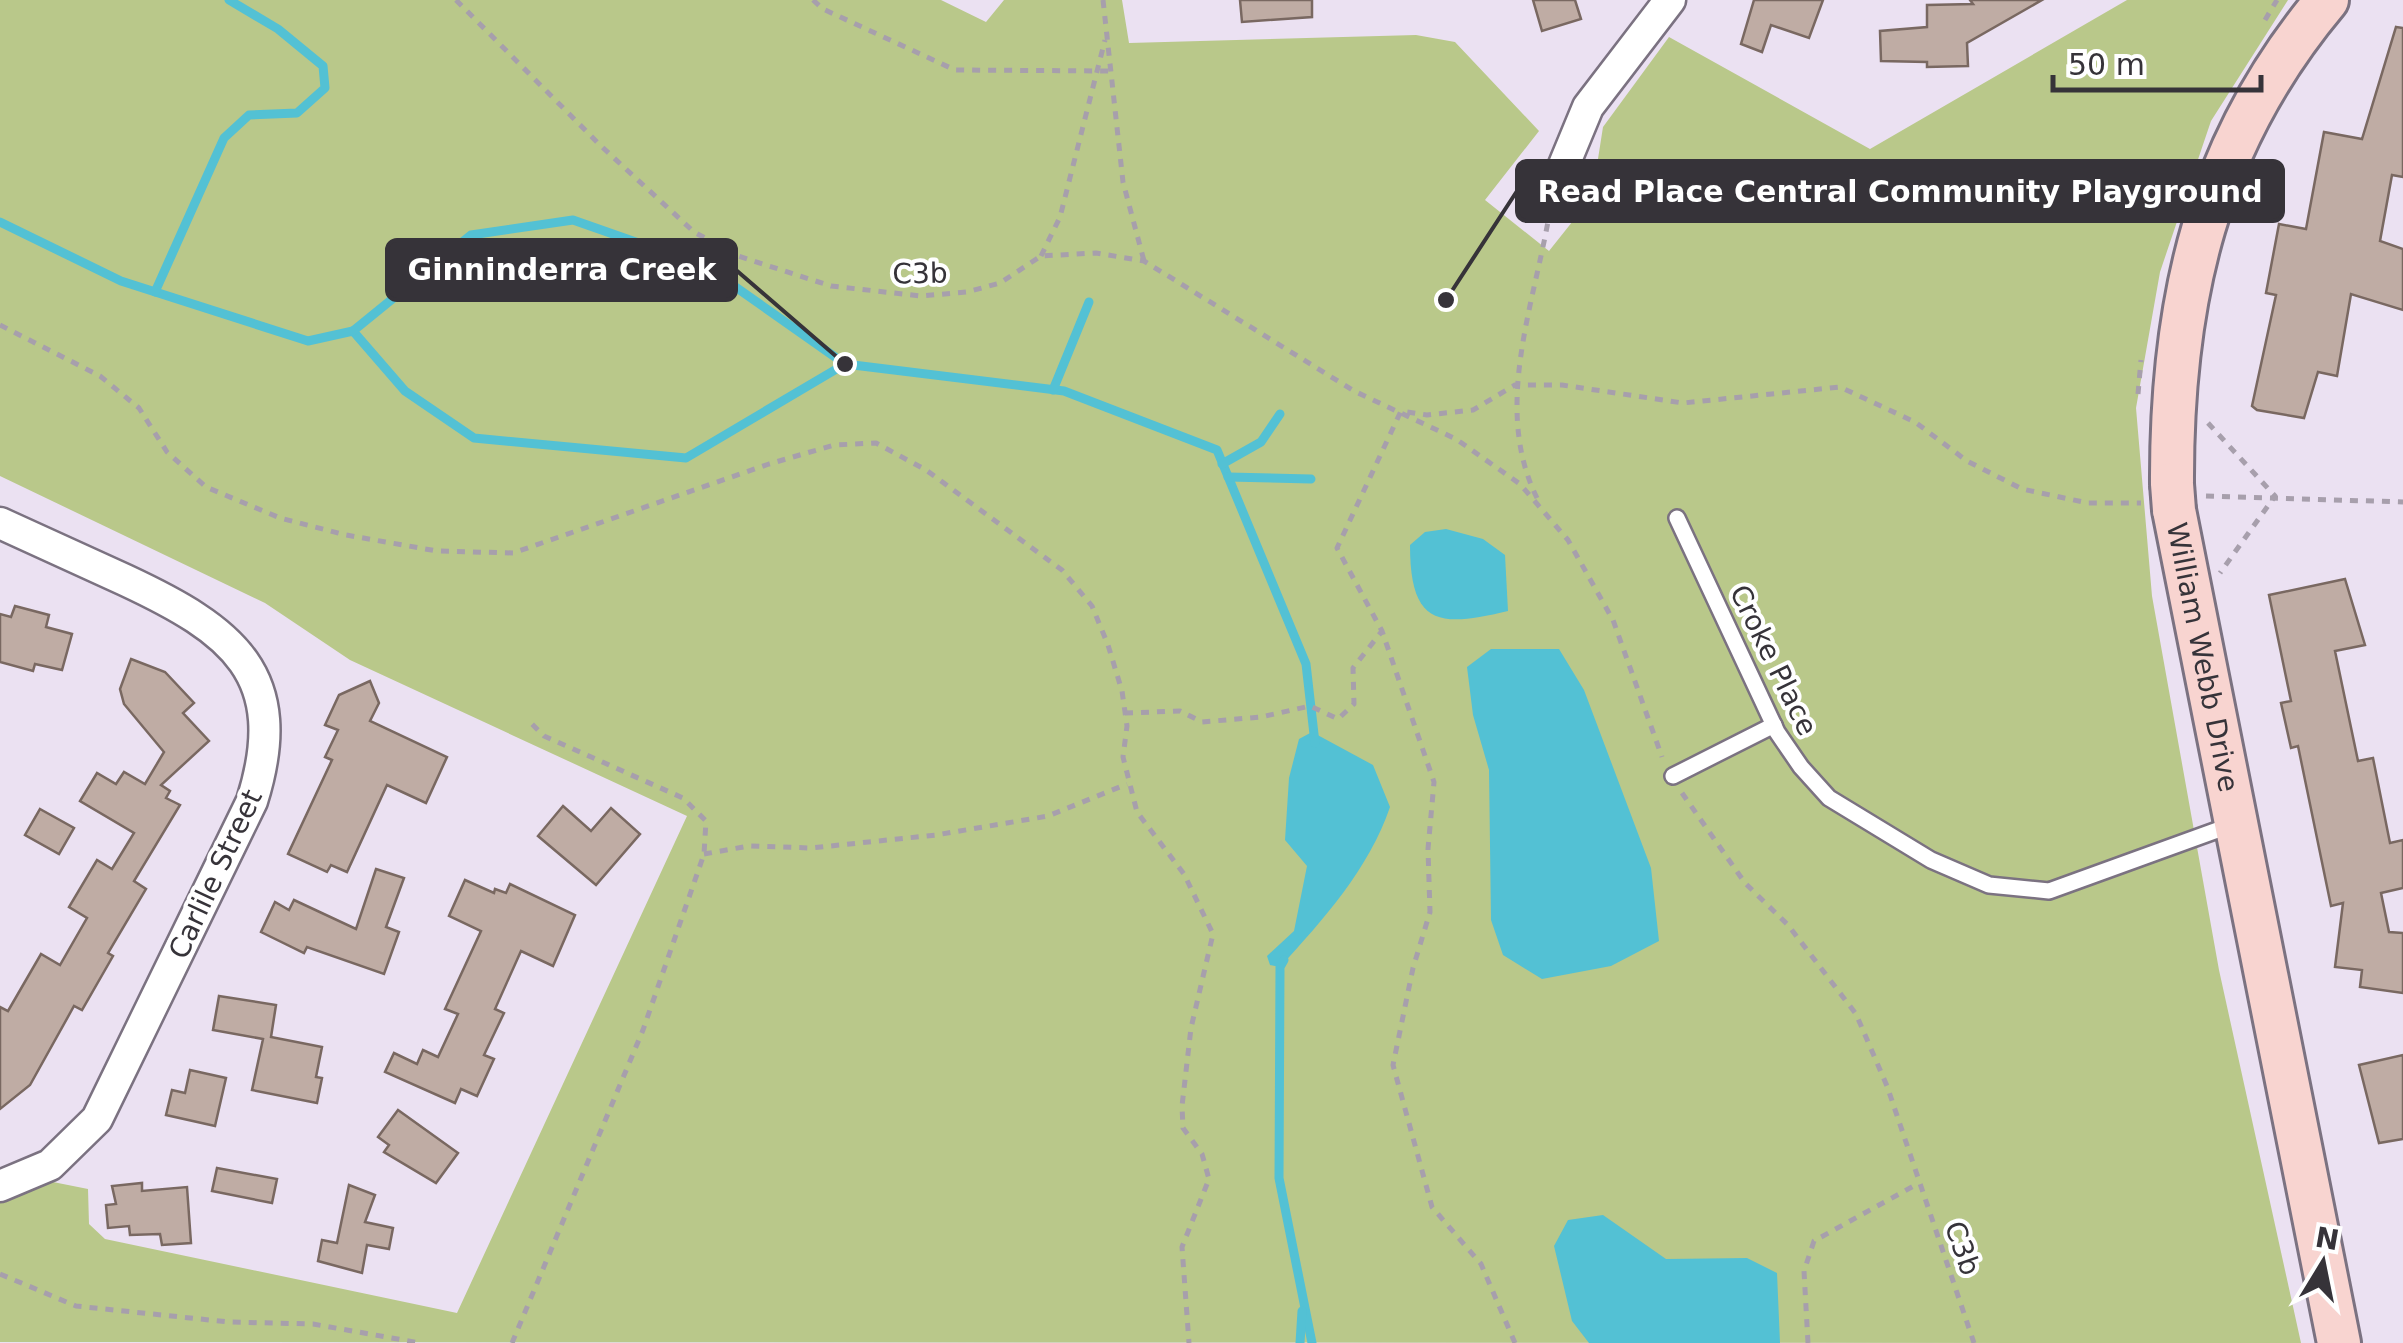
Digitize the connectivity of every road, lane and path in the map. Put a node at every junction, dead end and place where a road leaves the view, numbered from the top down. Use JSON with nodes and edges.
{"nodes":[{"id":1,"x":456,"y":0,"type":"edge"},
{"id":2,"x":813,"y":0,"type":"edge"},
{"id":3,"x":1103,"y":0,"type":"edge"},
{"id":4,"x":1670,"y":0,"type":"edge"},
{"id":5,"x":2327,"y":0,"type":"edge"},
{"id":6,"x":1107,"y":33,"type":"junction"},
{"id":7,"x":1111,"y":70,"type":"junction"},
{"id":8,"x":1098,"y":72,"type":"junction"},
{"id":9,"x":1554,"y":189,"type":"joint"},
{"id":10,"x":1041,"y":256,"type":"junction"},
{"id":11,"x":1144,"y":261,"type":"junction"},
{"id":12,"x":0,"y":326,"type":"edge"},
{"id":13,"x":1515,"y":385,"type":"junction"},
{"id":14,"x":1401,"y":411,"type":"junction"},
{"id":15,"x":2195,"y":418,"type":"dead end"},
{"id":16,"x":1436,"y":428,"type":"dead end"},
{"id":17,"x":2275,"y":496,"type":"junction"},
{"id":18,"x":2171,"y":499,"type":"junction"},
{"id":19,"x":2403,"y":502,"type":"edge"},
{"id":20,"x":1540,"y":506,"type":"dead end"},
{"id":21,"x":1677,"y":518,"type":"dead end"},
{"id":22,"x":0,"y":522,"type":"edge"},
{"id":23,"x":2209,"y":579,"type":"dead end"},
{"id":24,"x":1382,"y":631,"type":"junction"},
{"id":25,"x":1125,"y":712,"type":"junction"},
{"id":26,"x":528,"y":720,"type":"dead end"},
{"id":27,"x":1774,"y":724,"type":"junction"},
{"id":28,"x":1673,"y":776,"type":"dead end"},
{"id":29,"x":1127,"y":784,"type":"junction"},
{"id":30,"x":2234,"y":824,"type":"junction"},
{"id":31,"x":704,"y":854,"type":"junction"},
{"id":32,"x":1914,"y":1165,"type":"dead end"},
{"id":33,"x":1920,"y":1182,"type":"junction"},
{"id":34,"x":0,"y":1186,"type":"edge"},
{"id":35,"x":0,"y":1274,"type":"edge"},
{"id":36,"x":420,"y":1343,"type":"edge"},
{"id":37,"x":512,"y":1343,"type":"edge"},
{"id":38,"x":1189,"y":1343,"type":"edge"},
{"id":39,"x":1515,"y":1343,"type":"edge"},
{"id":40,"x":1808,"y":1343,"type":"edge"},
{"id":41,"x":1974,"y":1343,"type":"edge"},
{"id":42,"x":2338,"y":1343,"type":"edge"}],
"edges":[{"from":1,"to":10,"type":"path","name":"C3b"},
{"from":2,"to":8,"type":"path"},
{"from":3,"to":6,"type":"path"},
{"from":4,"to":9,"type":"street"},
{"from":5,"to":18,"type":"main road","name":"William Webb Drive"},
{"from":6,"to":7,"type":"path"},
{"from":6,"to":8,"type":"path"},
{"from":7,"to":8,"type":"path"},
{"from":7,"to":11,"type":"path"},
{"from":8,"to":10,"type":"path"},
{"from":9,"to":13,"type":"path"},
{"from":10,"to":11,"type":"path","name":"C3b"},
{"from":11,"to":14,"type":"path","name":"C3b"},
{"from":12,"to":25,"type":"path"},
{"from":13,"to":14,"type":"path"},
{"from":13,"to":18,"type":"path"},
{"from":13,"to":20,"type":"path"},
{"from":14,"to":16,"type":"path","name":"C3b"},
{"from":14,"to":24,"type":"path"},
{"from":15,"to":17,"type":"path"},
{"from":17,"to":18,"type":"path"},
{"from":17,"to":19,"type":"path"},
{"from":17,"to":23,"type":"path"},
{"from":18,"to":30,"type":"main road","name":"William Webb Drive"},
{"from":21,"to":27,"type":"lane","name":"Croke Place"},
{"from":22,"to":34,"type":"street","name":"Carlile Street"},
{"from":24,"to":25,"type":"path"},
{"from":24,"to":39,"type":"path"},
{"from":25,"to":29,"type":"path"},
{"from":26,"to":31,"type":"path"},
{"from":27,"to":28,"type":"lane"},
{"from":27,"to":30,"type":"lane","name":"Croke Place"},
{"from":29,"to":31,"type":"path"},
{"from":29,"to":38,"type":"path"},
{"from":30,"to":42,"type":"main road","name":"William Webb Drive"},
{"from":31,"to":37,"type":"path"},
{"from":32,"to":33,"type":"path","name":"C3b"},
{"from":33,"to":40,"type":"path"},
{"from":33,"to":41,"type":"path","name":"C3b"},
{"from":35,"to":36,"type":"path"}]}
